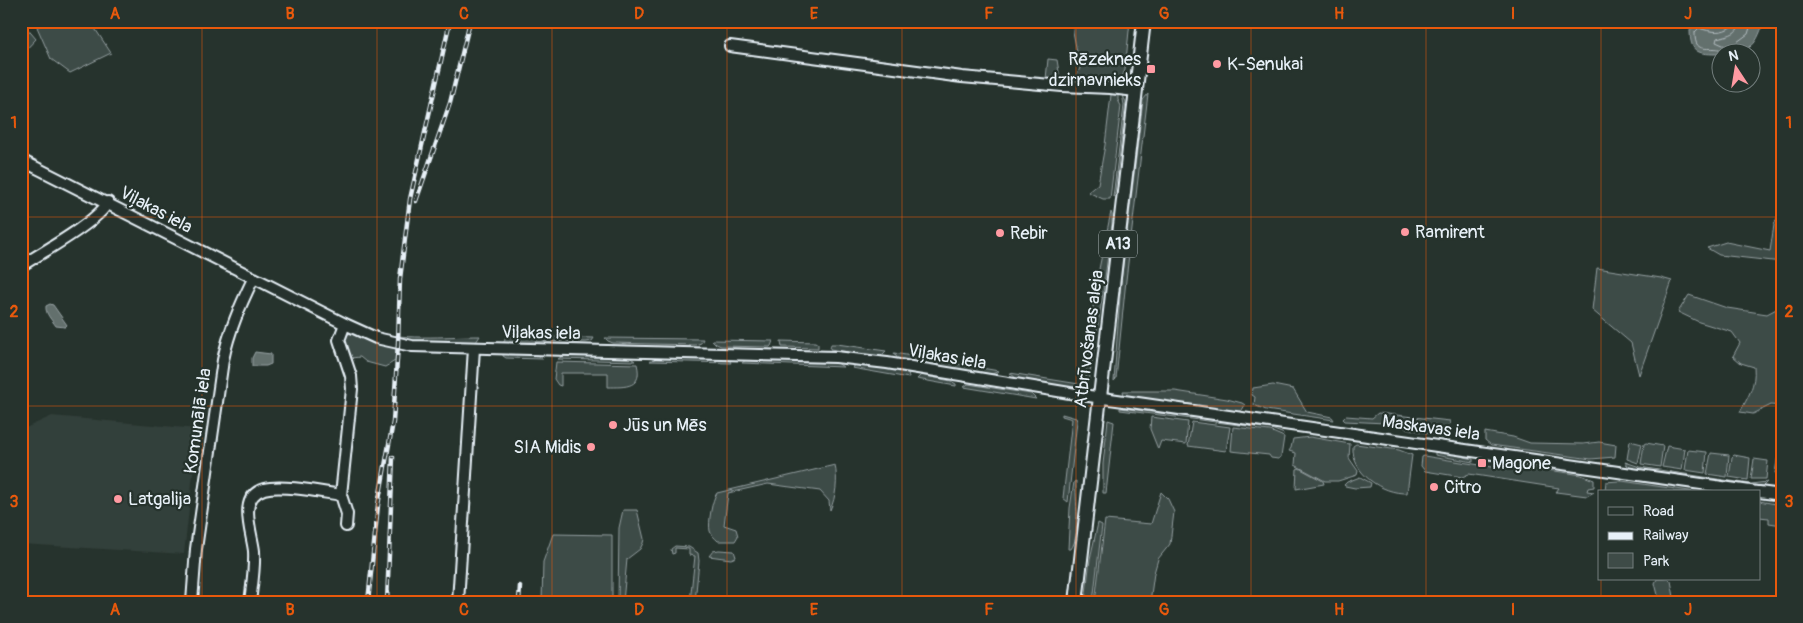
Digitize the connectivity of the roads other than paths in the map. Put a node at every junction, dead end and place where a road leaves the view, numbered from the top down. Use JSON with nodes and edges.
{"nodes":[{"id":1,"x":1144,"y":21,"type":"edge"},
{"id":2,"x":730,"y":46,"type":"dead end"},
{"id":3,"x":1136,"y":91,"type":"junction"},
{"id":4,"x":21,"y":160,"type":"edge"},
{"id":5,"x":108,"y":202,"type":"junction"},
{"id":6,"x":21,"y":266,"type":"edge"},
{"id":7,"x":253,"y":279,"type":"junction"},
{"id":8,"x":345,"y":324,"type":"junction"},
{"id":9,"x":474,"y":348,"type":"junction"},
{"id":10,"x":1100,"y":398,"type":"junction"},
{"id":11,"x":1744,"y":490,"type":"edge"},
{"id":12,"x":1760,"y":492,"type":"edge"},
{"id":13,"x":341,"y":495,"type":"junction"},
{"id":14,"x":1782,"y":495,"type":"edge"},
{"id":15,"x":346,"y":526,"type":"dead end"},
{"id":16,"x":192,"y":602,"type":"edge"},
{"id":17,"x":250,"y":602,"type":"edge"},
{"id":18,"x":458,"y":602,"type":"edge"},
{"id":19,"x":1076,"y":602,"type":"edge"}],
"edges":[{"from":1,"to":3,"type":"main road","name":"Atbrīvošanas aleja","number":"A13"},
{"from":2,"to":3,"type":"street"},
{"from":3,"to":10,"type":"main road","name":"Atbrīvošanas aleja","number":"A13"},
{"from":4,"to":5,"type":"street","name":"Viļakas iela"},
{"from":5,"to":6,"type":"street"},
{"from":5,"to":7,"type":"street","name":"Viļakas iela"},
{"from":7,"to":8,"type":"street","name":"Viļakas iela"},
{"from":7,"to":16,"type":"street","name":"Komunālā iela"},
{"from":8,"to":9,"type":"street","name":"Viļakas iela"},
{"from":8,"to":13,"type":"street"},
{"from":9,"to":10,"type":"street","name":"Viļakas iela"},
{"from":9,"to":18,"type":"street"},
{"from":10,"to":11,"type":"street","name":"Maskavas iela"},
{"from":10,"to":19,"type":"main road","name":"Atbrīvošanas aleja","number":"A13"},
{"from":12,"to":14,"type":"street","name":"Maskavas iela"},
{"from":13,"to":15,"type":"street"},
{"from":13,"to":17,"type":"street"}]}
